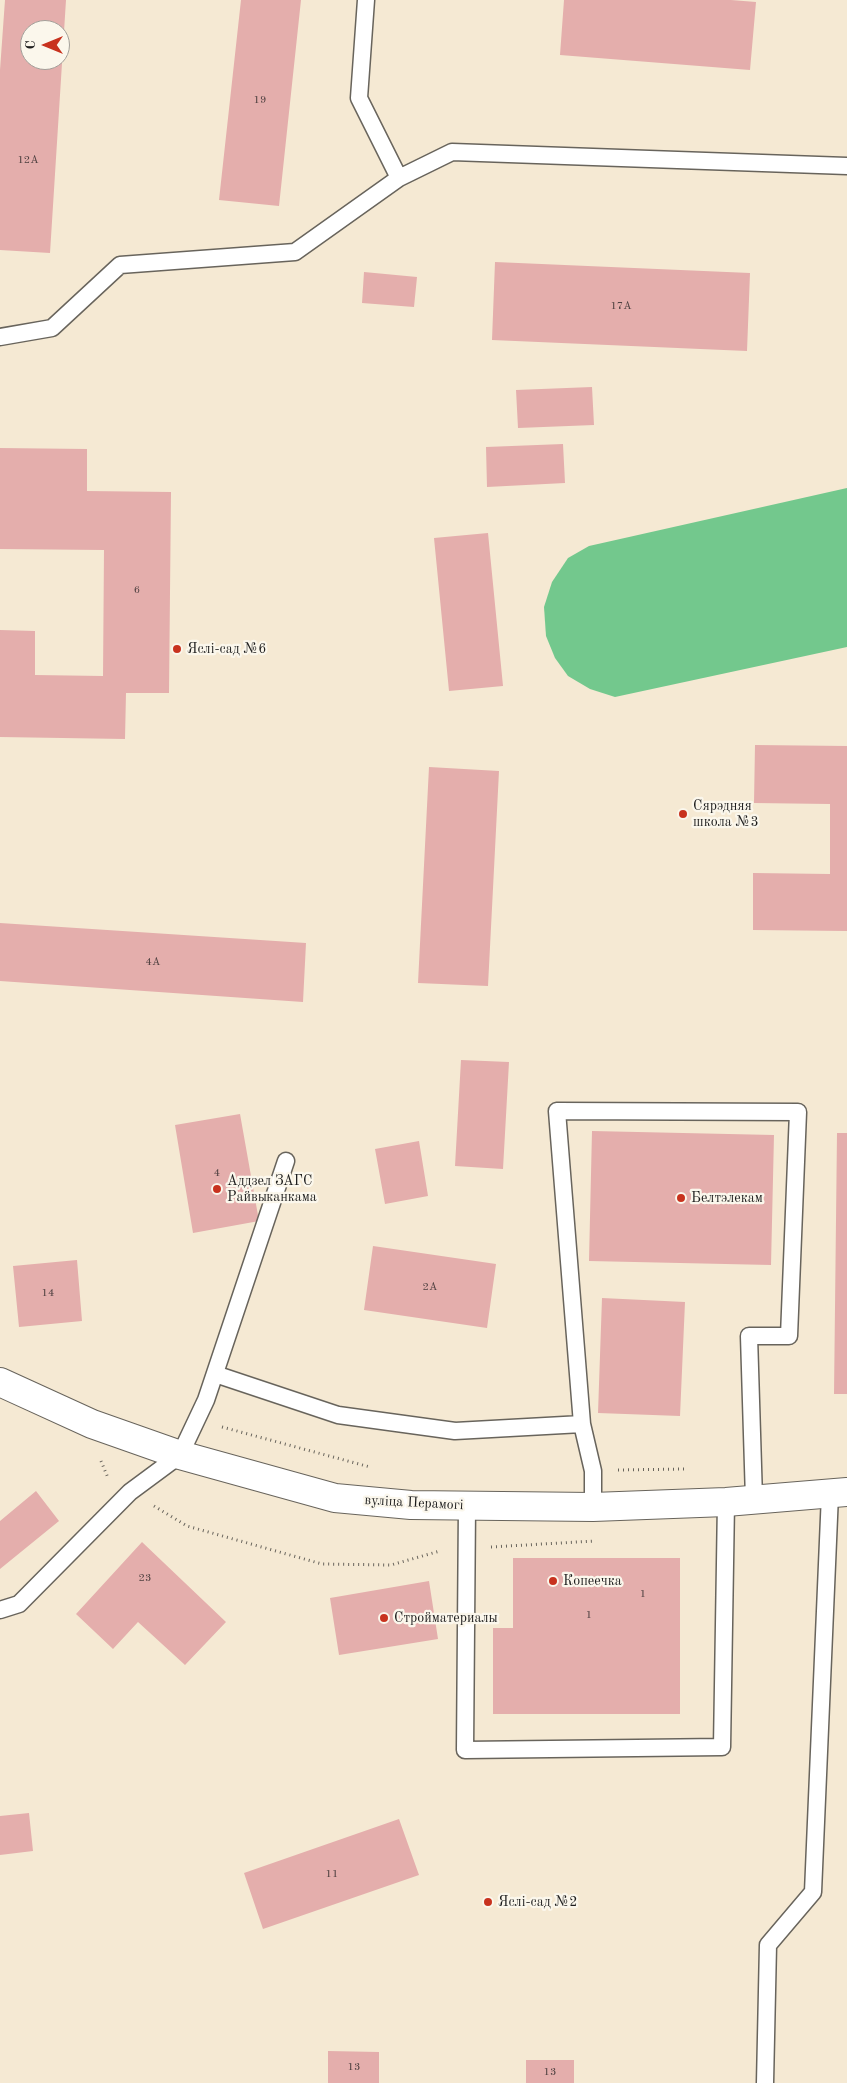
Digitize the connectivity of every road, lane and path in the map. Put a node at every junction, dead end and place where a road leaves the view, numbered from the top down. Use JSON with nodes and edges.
{"nodes":[{"id":1,"x":366,"y":0,"type":"edge"},
{"id":2,"x":847,"y":166,"type":"edge"},
{"id":3,"x":399,"y":178,"type":"junction"},
{"id":4,"x":0,"y":337,"type":"edge"},
{"id":5,"x":286,"y":1161,"type":"dead end"},
{"id":6,"x":215,"y":1374,"type":"junction"},
{"id":7,"x":0,"y":1382,"type":"edge"},
{"id":8,"x":582,"y":1424,"type":"junction"},
{"id":9,"x":180,"y":1455,"type":"junction"},
{"id":10,"x":839,"y":1493,"type":"edge"},
{"id":11,"x":754,"y":1499,"type":"junction"},
{"id":12,"x":726,"y":1502,"type":"junction"},
{"id":13,"x":467,"y":1506,"type":"junction"},
{"id":14,"x":593,"y":1507,"type":"junction"},
{"id":15,"x":0,"y":1610,"type":"edge"},
{"id":16,"x":766,"y":2083,"type":"edge"}],
"edges":[{"from":1,"to":3,"type":"lane"},
{"from":2,"to":3,"type":"lane"},
{"from":3,"to":4,"type":"lane"},
{"from":5,"to":6,"type":"lane"},
{"from":6,"to":8,"type":"lane"},
{"from":6,"to":9,"type":"lane"},
{"from":7,"to":9,"type":"main road","name":"вуліца Перамогі"},
{"from":8,"to":11,"type":"lane"},
{"from":8,"to":14,"type":"lane"},
{"from":9,"to":13,"type":"main road","name":"вуліца Перамогі"},
{"from":9,"to":15,"type":"lane"},
{"from":10,"to":11,"type":"main road","name":"вуліца Перамогі"},
{"from":10,"to":16,"type":"lane"},
{"from":11,"to":12,"type":"main road","name":"вуліца Перамогі"},
{"from":12,"to":13,"type":"lane"},
{"from":12,"to":14,"type":"main road","name":"вуліца Перамогі"},
{"from":13,"to":14,"type":"main road","name":"вуліца Перамогі"}]}
